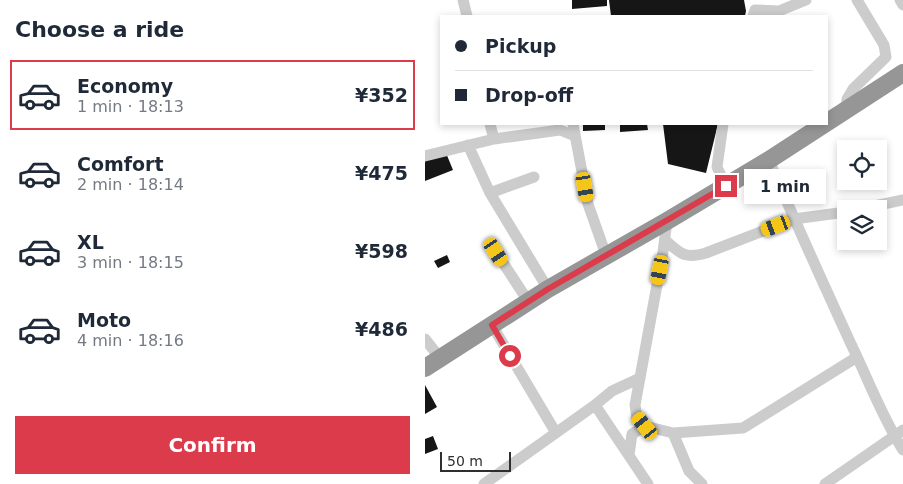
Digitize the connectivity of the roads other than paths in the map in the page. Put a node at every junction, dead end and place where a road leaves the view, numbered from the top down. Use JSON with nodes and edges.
{"nodes":[{"id":1,"x":463,"y":0,"type":"edge"},
{"id":2,"x":806,"y":0,"type":"edge"},
{"id":3,"x":857,"y":0,"type":"edge"},
{"id":4,"x":900,"y":0,"type":"edge"},
{"id":5,"x":903,"y":5,"type":"edge"},
{"id":6,"x":753,"y":9,"type":"edge"},
{"id":7,"x":467,"y":15,"type":"edge"},
{"id":8,"x":903,"y":73,"type":"edge"},
{"id":9,"x":846,"y":112,"type":"junction"},
{"id":10,"x":828,"y":123,"type":"edge"},
{"id":11,"x":490,"y":125,"type":"edge"},
{"id":12,"x":573,"y":125,"type":"edge"},
{"id":13,"x":723,"y":125,"type":"edge"},
{"id":14,"x":825,"y":125,"type":"edge"},
{"id":15,"x":575,"y":136,"type":"junction"},
{"id":16,"x":493,"y":139,"type":"junction"},
{"id":17,"x":468,"y":145,"type":"junction"},
{"id":18,"x":425,"y":156,"type":"edge"},
{"id":19,"x":769,"y":160,"type":"junction"},
{"id":20,"x":534,"y":177,"type":"dead end"},
{"id":21,"x":726,"y":186,"type":"junction"},
{"id":22,"x":490,"y":193,"type":"junction"},
{"id":23,"x":903,"y":200,"type":"edge"},
{"id":24,"x":887,"y":203,"type":"edge"},
{"id":25,"x":837,"y":213,"type":"edge"},
{"id":26,"x":794,"y":219,"type":"junction"},
{"id":27,"x":667,"y":221,"type":"junction"},
{"id":28,"x":665,"y":240,"type":"junction"},
{"id":29,"x":496,"y":252,"type":"dead end"},
{"id":30,"x":606,"y":255,"type":"junction"},
{"id":31,"x":548,"y":289,"type":"junction"},
{"id":32,"x":528,"y":301,"type":"junction"},
{"id":33,"x":492,"y":325,"type":"junction"},
{"id":34,"x":425,"y":340,"type":"edge"},
{"id":35,"x":857,"y":357,"type":"junction"},
{"id":36,"x":440,"y":358,"type":"junction"},
{"id":37,"x":425,"y":368,"type":"edge"},
{"id":38,"x":640,"y":378,"type":"junction"},
{"id":39,"x":595,"y":405,"type":"junction"},
{"id":40,"x":645,"y":426,"type":"junction"},
{"id":41,"x":673,"y":433,"type":"junction"},
{"id":42,"x":899,"y":433,"type":"edge"},
{"id":43,"x":556,"y":434,"type":"junction"},
{"id":44,"x":903,"y":450,"type":"edge"},
{"id":45,"x":629,"y":455,"type":"junction"},
{"id":46,"x":484,"y":484,"type":"edge"},
{"id":47,"x":648,"y":484,"type":"edge"},
{"id":48,"x":703,"y":484,"type":"edge"},
{"id":49,"x":825,"y":484,"type":"edge"}],
"edges":[{"from":1,"to":7,"type":"street"},
{"from":2,"to":6,"type":"street"},
{"from":3,"to":9,"type":"street"},
{"from":4,"to":5,"type":"street"},
{"from":8,"to":9,"type":"highway"},
{"from":9,"to":10,"type":"highway"},
{"from":11,"to":16,"type":"street"},
{"from":12,"to":15,"type":"street"},
{"from":13,"to":21,"type":"street"},
{"from":14,"to":19,"type":"highway"},
{"from":15,"to":16,"type":"street"},
{"from":15,"to":30,"type":"street"},
{"from":16,"to":17,"type":"street"},
{"from":17,"to":18,"type":"street"},
{"from":17,"to":22,"type":"street"},
{"from":19,"to":21,"type":"highway"},
{"from":19,"to":26,"type":"street"},
{"from":20,"to":22,"type":"street"},
{"from":21,"to":27,"type":"highway"},
{"from":22,"to":31,"type":"street"},
{"from":23,"to":24,"type":"street"},
{"from":25,"to":26,"type":"street"},
{"from":26,"to":28,"type":"street"},
{"from":26,"to":35,"type":"street"},
{"from":27,"to":28,"type":"street"},
{"from":27,"to":30,"type":"highway"},
{"from":28,"to":38,"type":"street"},
{"from":29,"to":32,"type":"street"},
{"from":30,"to":31,"type":"highway"},
{"from":31,"to":32,"type":"highway"},
{"from":32,"to":33,"type":"highway"},
{"from":33,"to":36,"type":"highway"},
{"from":33,"to":43,"type":"street"},
{"from":34,"to":36,"type":"street"},
{"from":35,"to":41,"type":"street"},
{"from":35,"to":42,"type":"street"},
{"from":36,"to":37,"type":"highway"},
{"from":38,"to":39,"type":"street"},
{"from":38,"to":40,"type":"street"},
{"from":39,"to":43,"type":"street"},
{"from":39,"to":45,"type":"street"},
{"from":40,"to":41,"type":"street"},
{"from":40,"to":45,"type":"street"},
{"from":41,"to":48,"type":"street"},
{"from":42,"to":44,"type":"street"},
{"from":42,"to":49,"type":"street"},
{"from":43,"to":46,"type":"street"},
{"from":45,"to":47,"type":"street"}]}
